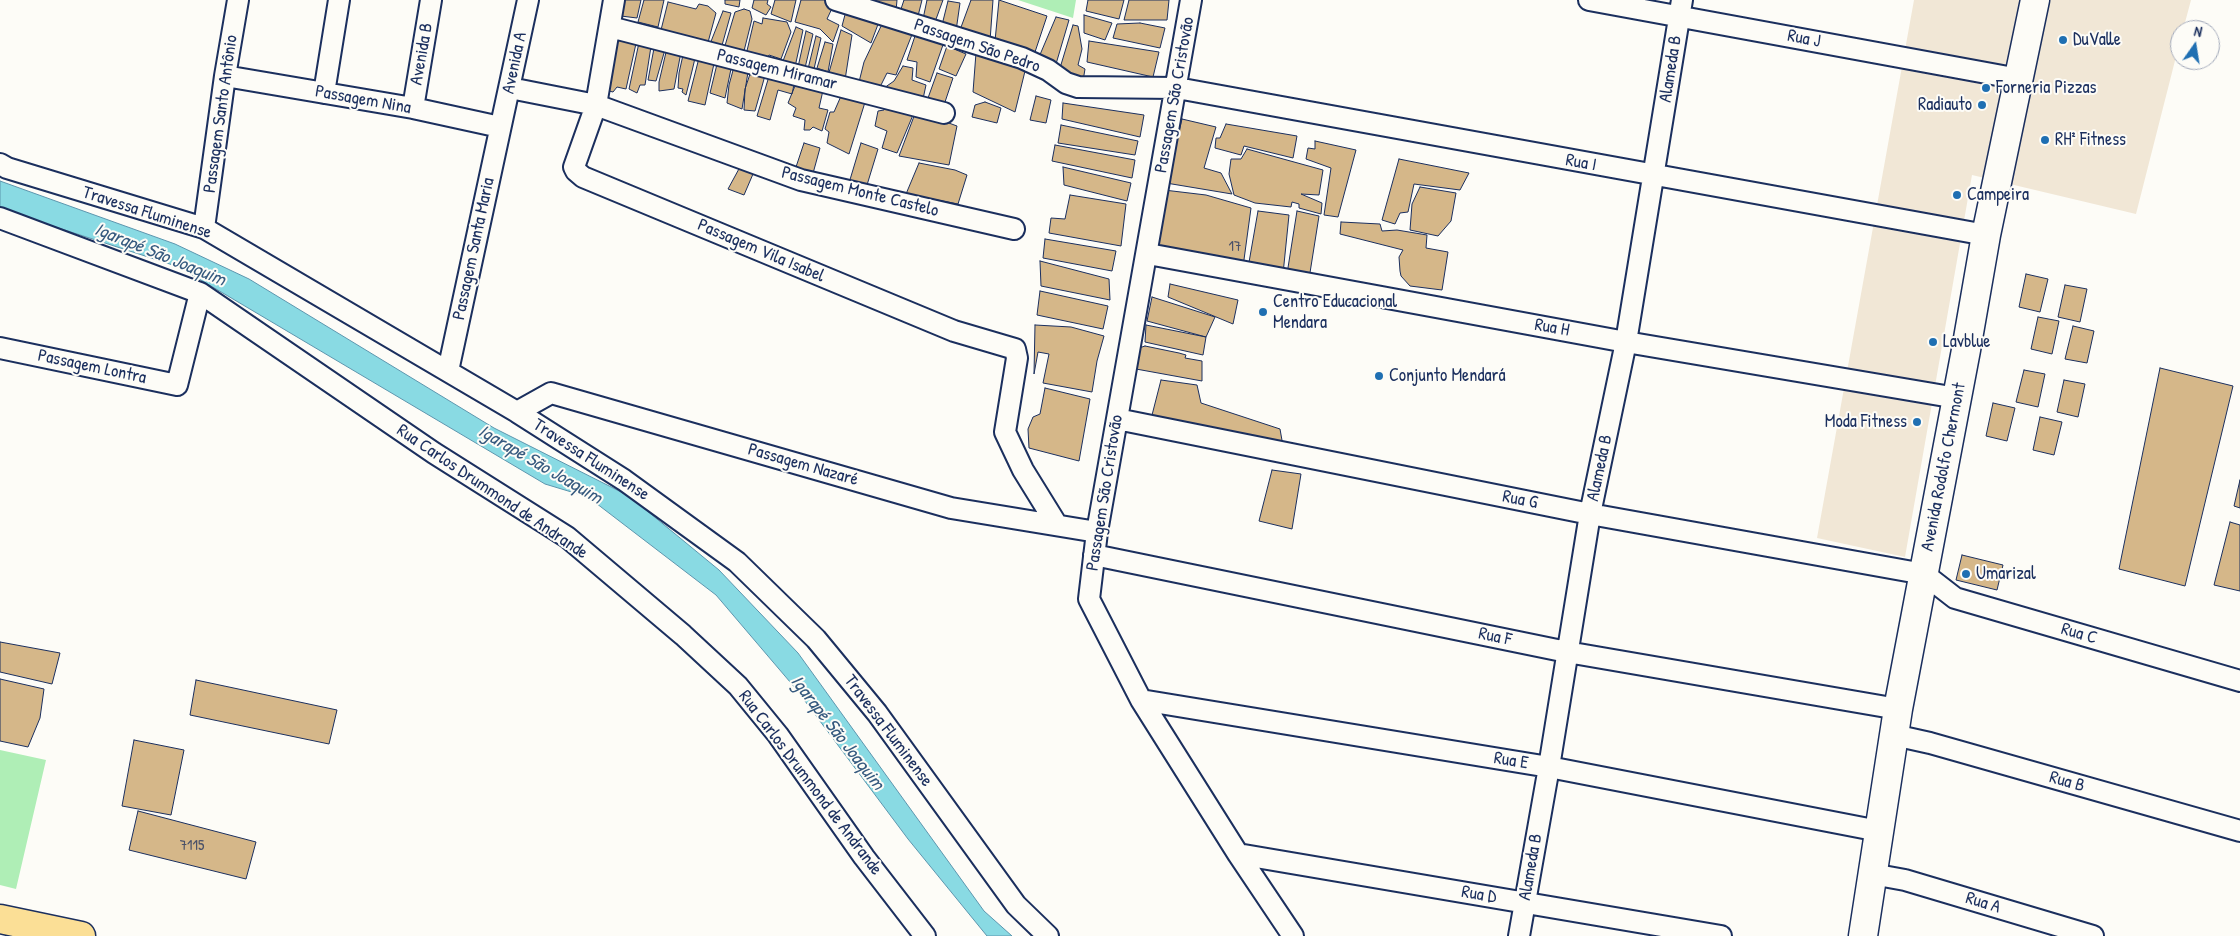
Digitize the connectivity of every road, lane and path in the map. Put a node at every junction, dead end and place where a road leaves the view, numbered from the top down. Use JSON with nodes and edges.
{"nodes":[{"id":1,"x":238,"y":0,"type":"edge"},
{"id":2,"x":339,"y":0,"type":"edge"},
{"id":3,"x":431,"y":0,"type":"edge"},
{"id":4,"x":528,"y":0,"type":"edge"},
{"id":5,"x":614,"y":0,"type":"edge"},
{"id":6,"x":836,"y":0,"type":"edge"},
{"id":7,"x":1191,"y":0,"type":"edge"},
{"id":8,"x":1589,"y":0,"type":"edge"},
{"id":9,"x":2035,"y":0,"type":"edge"},
{"id":10,"x":1681,"y":8,"type":"edge"},
{"id":11,"x":610,"y":27,"type":"junction"},
{"id":12,"x":225,"y":76,"type":"junction"},
{"id":13,"x":2019,"y":79,"type":"junction"},
{"id":14,"x":510,"y":88,"type":"junction"},
{"id":15,"x":1177,"y":88,"type":"junction"},
{"id":16,"x":324,"y":93,"type":"junction"},
{"id":17,"x":596,"y":105,"type":"junction"},
{"id":18,"x":413,"y":108,"type":"junction"},
{"id":19,"x":944,"y":113,"type":"dead end"},
{"id":20,"x":500,"y":127,"type":"junction"},
{"id":21,"x":0,"y":164,"type":"edge"},
{"id":22,"x":1654,"y":176,"type":"junction"},
{"id":23,"x":0,"y":218,"type":"edge"},
{"id":24,"x":204,"y":228,"type":"junction"},
{"id":25,"x":1014,"y":229,"type":"dead end"},
{"id":26,"x":1986,"y":235,"type":"junction"},
{"id":27,"x":1148,"y":254,"type":"junction"},
{"id":28,"x":200,"y":293,"type":"junction"},
{"id":29,"x":1626,"y":342,"type":"junction"},
{"id":30,"x":0,"y":348,"type":"edge"},
{"id":31,"x":448,"y":371,"type":"junction"},
{"id":32,"x":1958,"y":398,"type":"junction"},
{"id":33,"x":517,"y":412,"type":"junction"},
{"id":34,"x":1117,"y":419,"type":"junction"},
{"id":35,"x":1590,"y":514,"type":"junction"},
{"id":36,"x":1057,"y":525,"type":"junction"},
{"id":37,"x":1097,"y":532,"type":"junction"},
{"id":38,"x":1094,"y":555,"type":"junction"},
{"id":39,"x":1924,"y":574,"type":"junction"},
{"id":40,"x":1566,"y":652,"type":"junction"},
{"id":41,"x":2240,"y":681,"type":"edge"},
{"id":42,"x":1141,"y":700,"type":"junction"},
{"id":43,"x":1896,"y":722,"type":"junction"},
{"id":44,"x":1549,"y":767,"type":"junction"},
{"id":45,"x":1879,"y":831,"type":"junction"},
{"id":46,"x":2240,"y":831,"type":"edge"},
{"id":47,"x":1238,"y":854,"type":"junction"},
{"id":48,"x":1872,"y":874,"type":"junction"},
{"id":49,"x":1524,"y":903,"type":"junction"},
{"id":50,"x":0,"y":919,"type":"edge"},
{"id":51,"x":1284,"y":933,"type":"edge"},
{"id":52,"x":81,"y":936,"type":"edge"},
{"id":53,"x":925,"y":936,"type":"edge"},
{"id":54,"x":1048,"y":936,"type":"edge"},
{"id":55,"x":1519,"y":936,"type":"edge"},
{"id":56,"x":1721,"y":936,"type":"edge"},
{"id":57,"x":1863,"y":936,"type":"edge"},
{"id":58,"x":2093,"y":936,"type":"edge"}],
"edges":[{"from":1,"to":12,"type":"street","name":"Passagem Santo Antônio"},
{"from":2,"to":16,"type":"street"},
{"from":3,"to":18,"type":"street","name":"Avenida B"},
{"from":4,"to":14,"type":"street","name":"Avenida A"},
{"from":5,"to":11,"type":"street"},
{"from":6,"to":15,"type":"street","name":"Passagem São Pedro"},
{"from":7,"to":15,"type":"street","name":"Passagem São Cristovão"},
{"from":8,"to":10,"type":"street","name":"Rua J"},
{"from":9,"to":13,"type":"main road","name":"Avenida Rodolfo Chermont"},
{"from":10,"to":13,"type":"street","name":"Rua J"},
{"from":10,"to":22,"type":"street","name":"Alameda B"},
{"from":11,"to":17,"type":"street"},
{"from":11,"to":19,"type":"street","name":"Passagem Miramar"},
{"from":12,"to":16,"type":"street","name":"Passagem Nina"},
{"from":12,"to":24,"type":"street","name":"Passagem Santo Antônio"},
{"from":13,"to":26,"type":"main road","name":"Avenida Rodolfo Chermont"},
{"from":14,"to":17,"type":"street","name":"Passagem Monte Castelo"},
{"from":14,"to":20,"type":"street","name":"Avenida A"},
{"from":15,"to":22,"type":"street","name":"Rua I"},
{"from":15,"to":27,"type":"street","name":"Passagem São Cristovão"},
{"from":16,"to":18,"type":"street","name":"Passagem Nina"},
{"from":17,"to":25,"type":"street","name":"Passagem Monte Castelo"},
{"from":17,"to":36,"type":"street","name":"Passagem Vila Isabel"},
{"from":18,"to":20,"type":"street","name":"Passagem Nina"},
{"from":20,"to":31,"type":"street","name":"Passagem Santa Maria"},
{"from":21,"to":24,"type":"street","name":"Travessa Fluminense"},
{"from":22,"to":26,"type":"street","name":"Rua I"},
{"from":22,"to":29,"type":"street","name":"Alameda B"},
{"from":23,"to":28,"type":"street","name":"Rua Carlos Drummond de Andrande"},
{"from":24,"to":31,"type":"street","name":"Travessa Fluminense"},
{"from":26,"to":32,"type":"main road","name":"Avenida Rodolfo Chermont"},
{"from":27,"to":29,"type":"street","name":"Rua H"},
{"from":27,"to":34,"type":"street","name":"Passagem São Cristovão"},
{"from":28,"to":30,"type":"street","name":"Passagem Lontra"},
{"from":28,"to":53,"type":"street","name":"Rua Carlos Drummond de Andrande"},
{"from":29,"to":32,"type":"street","name":"Rua H"},
{"from":29,"to":35,"type":"street","name":"Alameda B"},
{"from":31,"to":33,"type":"street","name":"Travessa Fluminense"},
{"from":32,"to":39,"type":"main road","name":"Avenida Rodolfo Chermont"},
{"from":33,"to":36,"type":"street","name":"Passagem Nazaré"},
{"from":33,"to":54,"type":"street","name":"Travessa Fluminense"},
{"from":34,"to":35,"type":"street","name":"Rua G"},
{"from":34,"to":37,"type":"street","name":"Passagem São Cristovão"},
{"from":35,"to":39,"type":"street","name":"Rua G"},
{"from":35,"to":40,"type":"street","name":"Alameda B"},
{"from":36,"to":37,"type":"street","name":"Passagem Nazaré"},
{"from":37,"to":38,"type":"street","name":"Passagem São Cristovão"},
{"from":38,"to":40,"type":"street","name":"Rua F"},
{"from":38,"to":42,"type":"street","name":"Passagem São Cristovão"},
{"from":39,"to":41,"type":"street","name":"Rua C"},
{"from":39,"to":43,"type":"main road","name":"Avenida Rodolfo Chermont"},
{"from":40,"to":43,"type":"street","name":"Rua F"},
{"from":40,"to":44,"type":"street","name":"Alameda B"},
{"from":42,"to":44,"type":"street","name":"Rua E"},
{"from":42,"to":47,"type":"street","name":"Passagem São Cristovão"},
{"from":43,"to":45,"type":"main road","name":"Avenida Rodolfo Chermont"},
{"from":43,"to":46,"type":"street","name":"Rua B"},
{"from":44,"to":45,"type":"street","name":"Rua E"},
{"from":44,"to":49,"type":"street","name":"Alameda B"},
{"from":45,"to":48,"type":"main road","name":"Avenida Rodolfo Chermont"},
{"from":47,"to":49,"type":"street","name":"Rua D"},
{"from":47,"to":51,"type":"street","name":"Passagem São Cristovão"},
{"from":48,"to":57,"type":"main road","name":"Avenida Rodolfo Chermont"},
{"from":48,"to":58,"type":"street","name":"Rua A"},
{"from":49,"to":55,"type":"street","name":"Alameda B"},
{"from":49,"to":56,"type":"street","name":"Rua D"},
{"from":50,"to":52,"type":"main road"}]}
